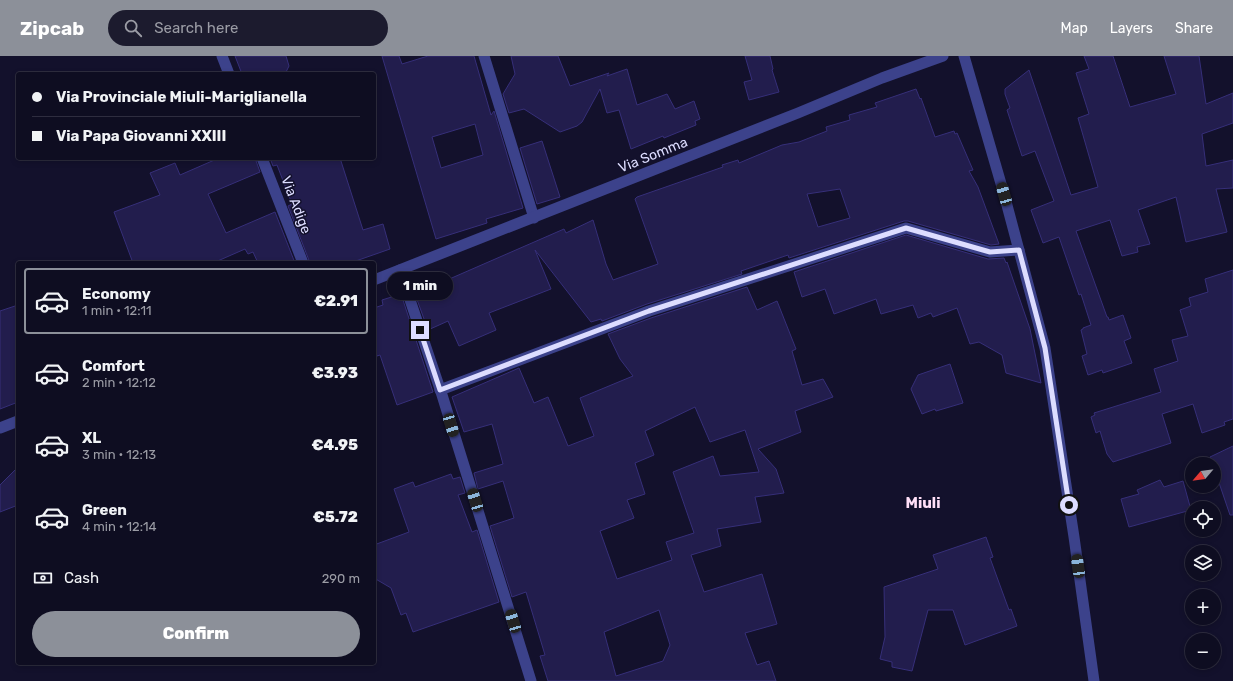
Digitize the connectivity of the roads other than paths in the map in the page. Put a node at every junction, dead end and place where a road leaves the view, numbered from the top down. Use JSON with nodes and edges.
{"nodes":[{"id":1,"x":222,"y":56,"type":"edge"},
{"id":2,"x":484,"y":56,"type":"edge"},
{"id":3,"x":943,"y":56,"type":"edge"},
{"id":4,"x":964,"y":56,"type":"edge"},
{"id":5,"x":228,"y":72,"type":"edge"},
{"id":6,"x":263,"y":160,"type":"edge"},
{"id":7,"x":534,"y":218,"type":"junction"},
{"id":8,"x":1019,"y":250,"type":"junction"},
{"id":9,"x":302,"y":261,"type":"edge"},
{"id":10,"x":400,"y":270,"type":"junction"},
{"id":11,"x":376,"y":279,"type":"edge"},
{"id":12,"x":440,"y":390,"type":"junction"},
{"id":13,"x":16,"y":422,"type":"edge"},
{"id":14,"x":0,"y":428,"type":"edge"},
{"id":15,"x":532,"y":681,"type":"edge"},
{"id":16,"x":1094,"y":681,"type":"edge"}],
"edges":[{"from":1,"to":5,"type":"street"},
{"from":2,"to":7,"type":"street"},
{"from":3,"to":7,"type":"street","name":"Via Somma"},
{"from":4,"to":8,"type":"street"},
{"from":6,"to":9,"type":"street","name":"Via Adige"},
{"from":7,"to":10,"type":"street","name":"Via Somma"},
{"from":8,"to":12,"type":"street"},
{"from":8,"to":16,"type":"street"},
{"from":10,"to":11,"type":"street","name":"Via Somma"},
{"from":10,"to":12,"type":"street"},
{"from":12,"to":15,"type":"street"},
{"from":13,"to":14,"type":"street"}]}
